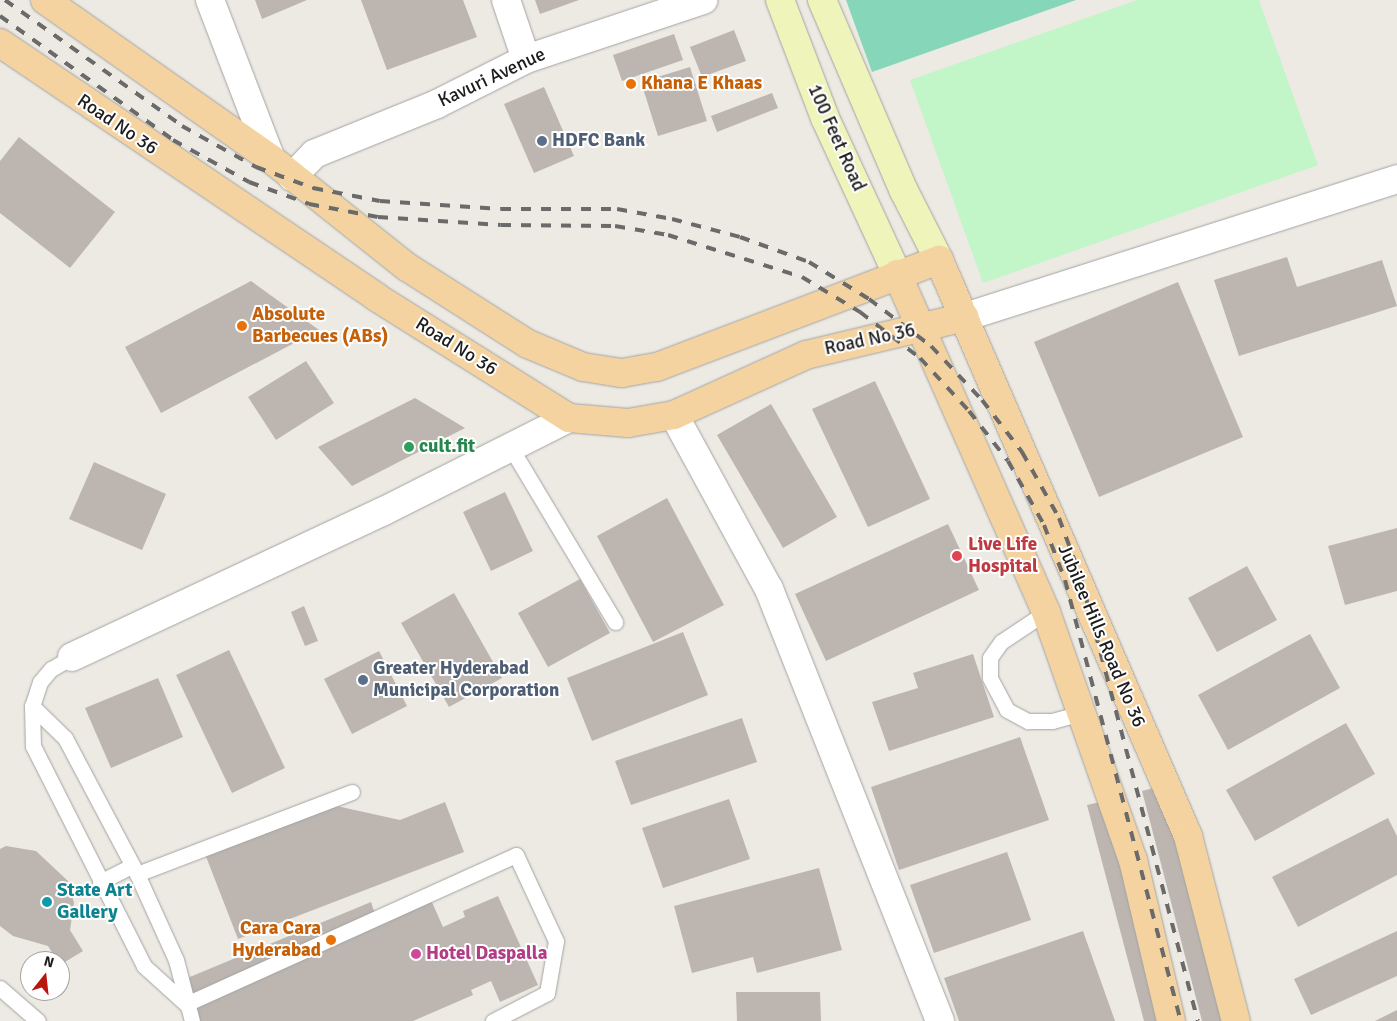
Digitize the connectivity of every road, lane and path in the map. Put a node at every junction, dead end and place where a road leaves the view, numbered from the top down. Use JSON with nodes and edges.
{"nodes":[{"id":1,"x":45,"y":0,"type":"edge"},
{"id":2,"x":210,"y":0,"type":"edge"},
{"id":3,"x":506,"y":0,"type":"edge"},
{"id":4,"x":704,"y":0,"type":"edge"},
{"id":5,"x":780,"y":0,"type":"edge"},
{"id":6,"x":822,"y":0,"type":"edge"},
{"id":7,"x":0,"y":43,"type":"edge"},
{"id":8,"x":526,"y":59,"type":"junction"},
{"id":9,"x":271,"y":159,"type":"junction"},
{"id":10,"x":292,"y":177,"type":"junction"},
{"id":11,"x":1397,"y":179,"type":"edge"},
{"id":12,"x":939,"y":260,"type":"junction"},
{"id":13,"x":897,"y":274,"type":"junction"},
{"id":14,"x":965,"y":317,"type":"junction"},
{"id":15,"x":923,"y":329,"type":"junction"},
{"id":16,"x":674,"y":415,"type":"junction"},
{"id":17,"x":569,"y":418,"type":"junction"},
{"id":18,"x":510,"y":448,"type":"junction"},
{"id":19,"x":1046,"y":612,"type":"junction"},
{"id":20,"x":616,"y":622,"type":"dead end"},
{"id":21,"x":72,"y":656,"type":"joint"},
{"id":22,"x":32,"y":706,"type":"junction"},
{"id":23,"x":1081,"y":713,"type":"junction"},
{"id":24,"x":352,"y":792,"type":"dead end"},
{"id":25,"x":134,"y":870,"type":"junction"},
{"id":26,"x":100,"y":882,"type":"junction"},
{"id":27,"x":0,"y":988,"type":"edge"},
{"id":28,"x":186,"y":1004,"type":"junction"},
{"id":29,"x":38,"y":1021,"type":"edge"},
{"id":30,"x":192,"y":1021,"type":"edge"},
{"id":31,"x":493,"y":1021,"type":"edge"},
{"id":32,"x":940,"y":1021,"type":"edge"},
{"id":33,"x":1171,"y":1021,"type":"edge"},
{"id":34,"x":1236,"y":1021,"type":"edge"}],
"edges":[{"from":1,"to":9,"type":"main road"},
{"from":2,"to":9,"type":"street"},
{"from":3,"to":8,"type":"street"},
{"from":4,"to":8,"type":"street","name":"Kavuri Avenue"},
{"from":5,"to":13,"type":"main road","name":"100 Feet Road"},
{"from":6,"to":12,"type":"main road"},
{"from":7,"to":17,"type":"main road","name":"Road No 36"},
{"from":8,"to":10,"type":"street","name":"Kavuri Avenue"},
{"from":9,"to":10,"type":"main road"},
{"from":10,"to":13,"type":"main road"},
{"from":11,"to":14,"type":"street"},
{"from":12,"to":13,"type":"main road"},
{"from":12,"to":14,"type":"main road","name":"Jubilee Hills Road No 36"},
{"from":13,"to":15,"type":"main road"},
{"from":14,"to":15,"type":"main road","name":"Road No 36"},
{"from":14,"to":34,"type":"main road","name":"Jubilee Hills Road No 36"},
{"from":15,"to":16,"type":"main road","name":"Road No 36"},
{"from":15,"to":19,"type":"main road"},
{"from":16,"to":17,"type":"main road","name":"Road No 36"},
{"from":16,"to":32,"type":"street"},
{"from":17,"to":18,"type":"street"},
{"from":18,"to":20,"type":"lane"},
{"from":18,"to":21,"type":"street"},
{"from":19,"to":23,"type":"main road"},
{"from":19,"to":23,"type":"lane"},
{"from":21,"to":22,"type":"lane"},
{"from":22,"to":25,"type":"lane"},
{"from":22,"to":26,"type":"lane"},
{"from":23,"to":33,"type":"main road"},
{"from":24,"to":25,"type":"lane"},
{"from":25,"to":26,"type":"lane"},
{"from":25,"to":28,"type":"lane"},
{"from":26,"to":28,"type":"lane"},
{"from":27,"to":29,"type":"lane"},
{"from":28,"to":30,"type":"lane"},
{"from":28,"to":31,"type":"lane"}]}
